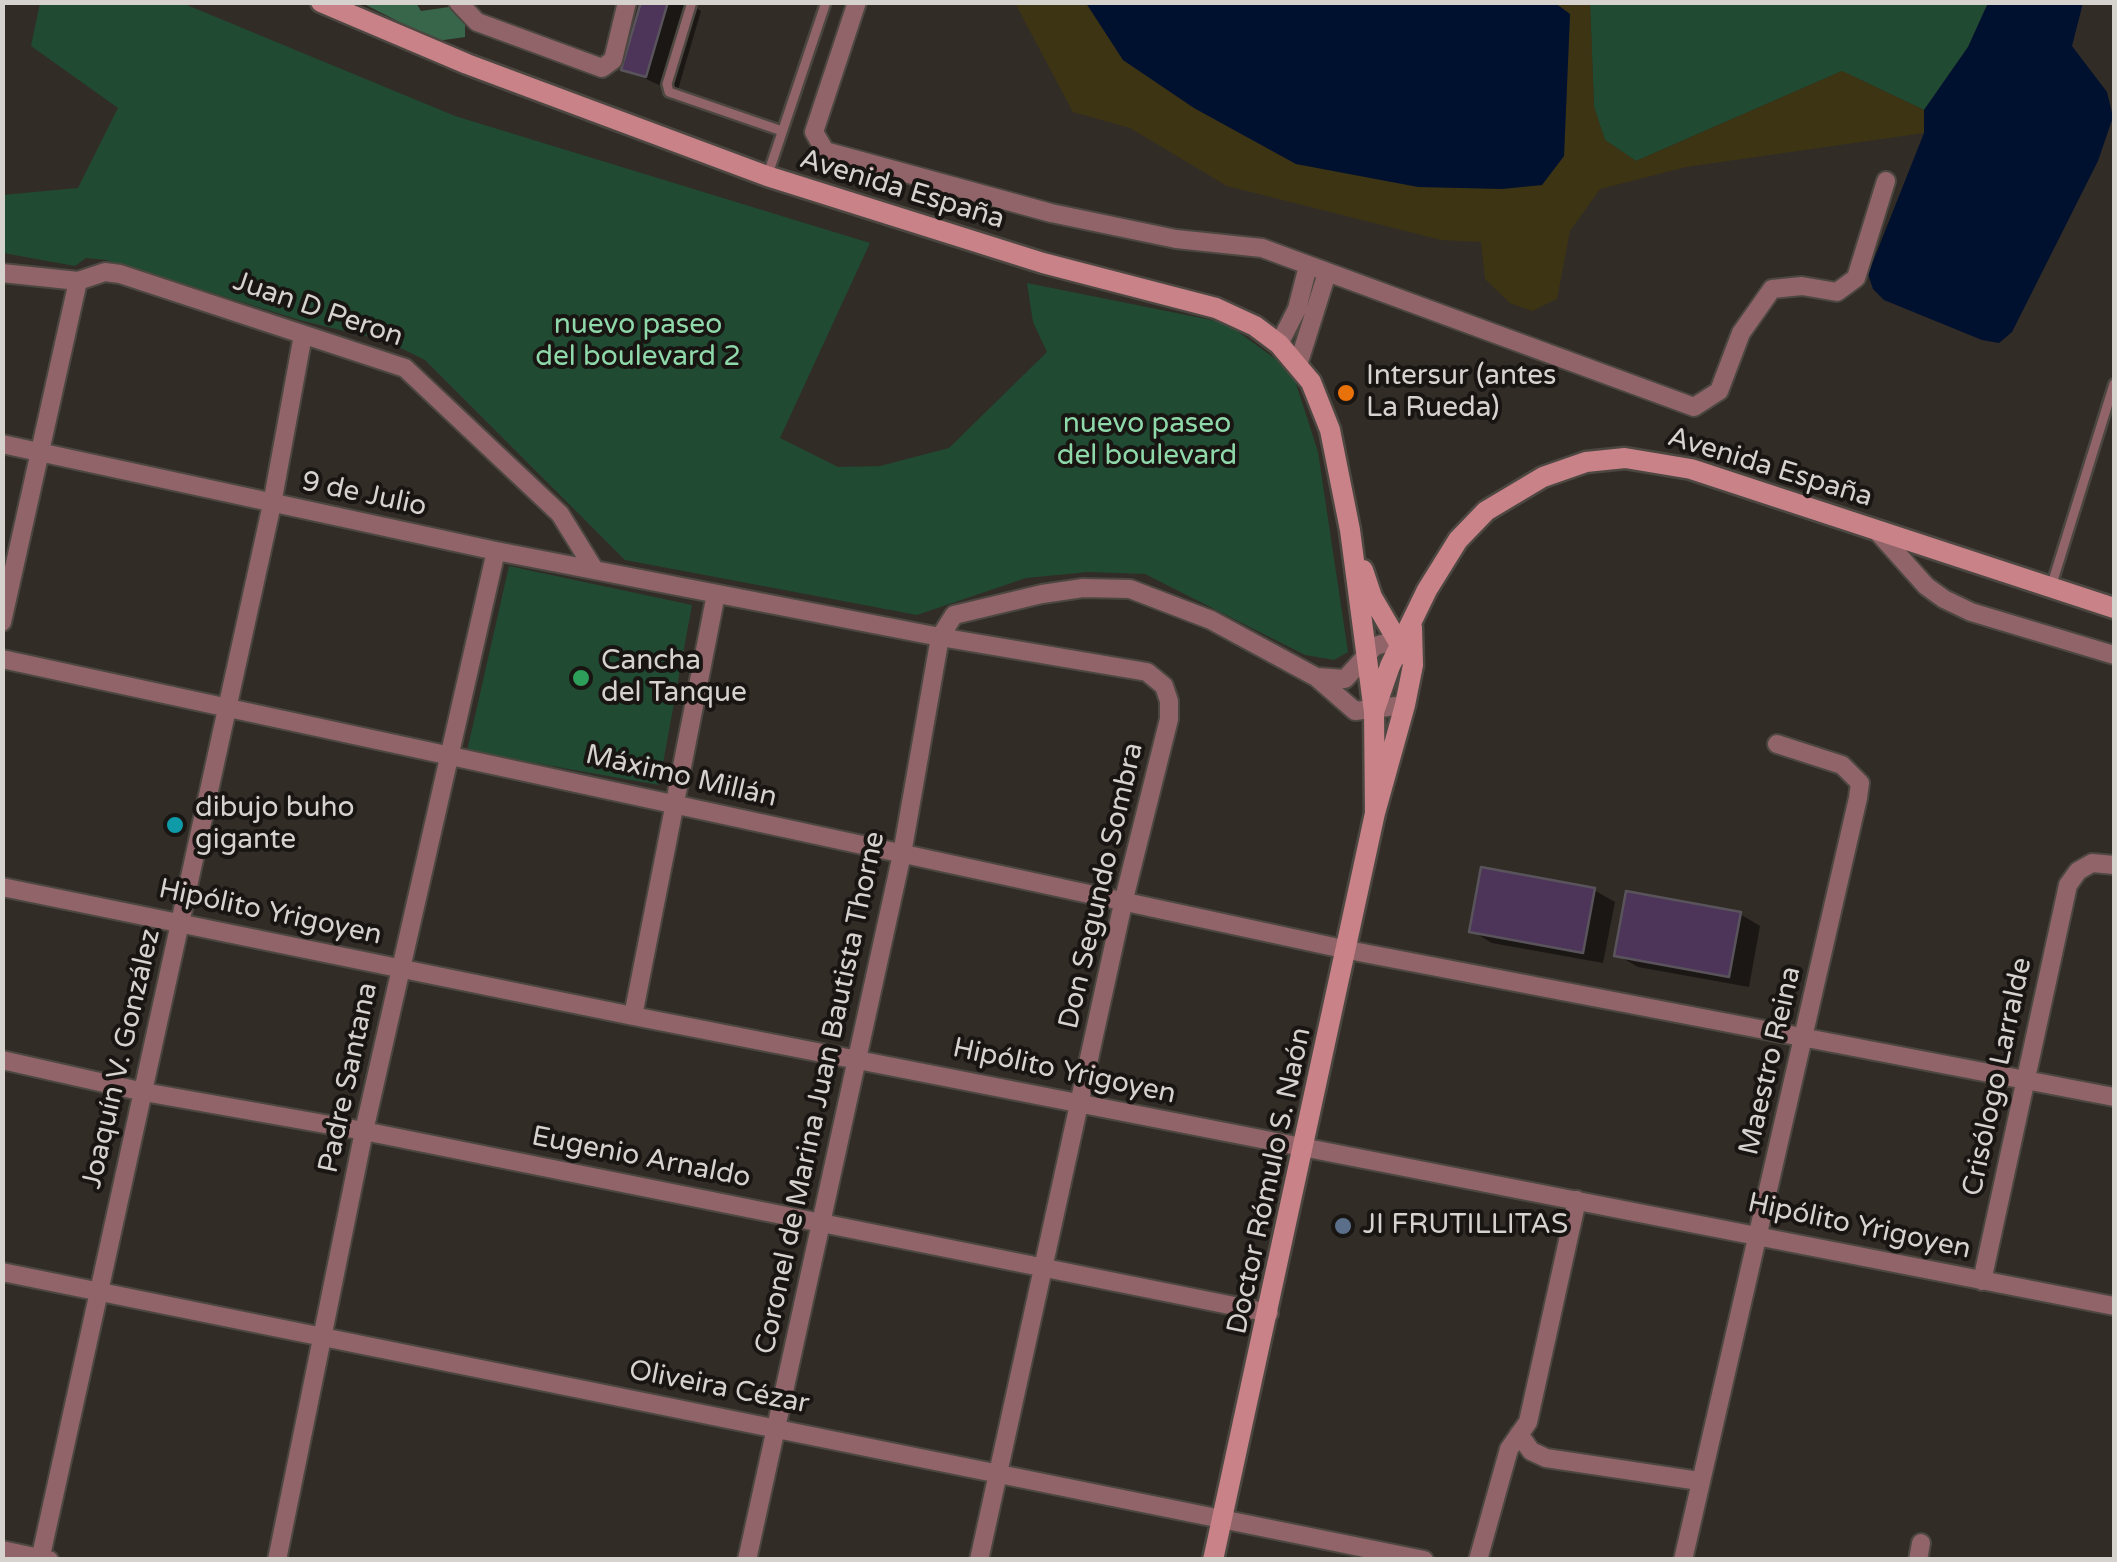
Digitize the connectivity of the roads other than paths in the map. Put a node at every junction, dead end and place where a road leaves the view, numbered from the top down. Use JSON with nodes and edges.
{"nodes":[{"id":1,"x":321,"y":2,"type":"edge"},
{"id":2,"x":458,"y":2,"type":"edge"},
{"id":3,"x":627,"y":2,"type":"edge"},
{"id":4,"x":692,"y":2,"type":"edge"},
{"id":5,"x":826,"y":2,"type":"edge"},
{"id":6,"x":857,"y":2,"type":"edge"},
{"id":7,"x":782,"y":131,"type":"junction"},
{"id":8,"x":767,"y":176,"type":"junction"},
{"id":9,"x":1886,"y":181,"type":"dead end"},
{"id":10,"x":1308,"y":266,"type":"junction"},
{"id":11,"x":2,"y":272,"type":"edge"},
{"id":12,"x":1327,"y":273,"type":"junction"},
{"id":13,"x":78,"y":281,"type":"junction"},
{"id":14,"x":303,"y":335,"type":"junction"},
{"id":15,"x":1278,"y":344,"type":"junction"},
{"id":16,"x":1298,"y":365,"type":"junction"},
{"id":17,"x":2114,"y":384,"type":"edge"},
{"id":18,"x":2,"y":444,"type":"edge"},
{"id":19,"x":39,"y":452,"type":"junction"},
{"id":20,"x":272,"y":504,"type":"junction"},
{"id":21,"x":1350,"y":530,"type":"junction"},
{"id":22,"x":1876,"y":530,"type":"junction"},
{"id":23,"x":496,"y":551,"type":"junction"},
{"id":24,"x":594,"y":569,"type":"junction"},
{"id":25,"x":2050,"y":587,"type":"junction"},
{"id":26,"x":716,"y":594,"type":"junction"},
{"id":27,"x":2114,"y":608,"type":"edge"},
{"id":28,"x":1382,"y":616,"type":"junction"},
{"id":29,"x":2,"y":622,"type":"edge"},
{"id":30,"x":1406,"y":631,"type":"junction"},
{"id":31,"x":940,"y":637,"type":"junction"},
{"id":32,"x":1366,"y":653,"type":"junction"},
{"id":33,"x":2114,"y":655,"type":"edge"},
{"id":34,"x":2,"y":659,"type":"edge"},
{"id":35,"x":1413,"y":665,"type":"joint"},
{"id":36,"x":1316,"y":676,"type":"junction"},
{"id":37,"x":1405,"y":706,"type":"junction"},
{"id":38,"x":227,"y":710,"type":"junction"},
{"id":39,"x":1374,"y":712,"type":"junction"},
{"id":40,"x":1776,"y":744,"type":"dead end"},
{"id":41,"x":452,"y":753,"type":"junction"},
{"id":42,"x":674,"y":804,"type":"junction"},
{"id":43,"x":1375,"y":813,"type":"junction"},
{"id":44,"x":902,"y":854,"type":"junction"},
{"id":45,"x":2114,"y":865,"type":"edge"},
{"id":46,"x":2,"y":887,"type":"edge"},
{"id":47,"x":1124,"y":899,"type":"junction"},
{"id":48,"x":182,"y":921,"type":"junction"},
{"id":49,"x":1348,"y":950,"type":"junction"},
{"id":50,"x":400,"y":969,"type":"junction"},
{"id":51,"x":633,"y":1016,"type":"junction"},
{"id":52,"x":1806,"y":1036,"type":"junction"},
{"id":53,"x":858,"y":1057,"type":"junction"},
{"id":54,"x":2,"y":1060,"type":"edge"},
{"id":55,"x":2025,"y":1082,"type":"junction"},
{"id":56,"x":144,"y":1092,"type":"junction"},
{"id":57,"x":2114,"y":1097,"type":"edge"},
{"id":58,"x":1080,"y":1103,"type":"junction"},
{"id":59,"x":364,"y":1131,"type":"junction"},
{"id":60,"x":1306,"y":1149,"type":"junction"},
{"id":61,"x":1577,"y":1200,"type":"junction"},
{"id":62,"x":822,"y":1222,"type":"junction"},
{"id":63,"x":1758,"y":1234,"type":"junction"},
{"id":64,"x":1044,"y":1266,"type":"junction"},
{"id":65,"x":2,"y":1272,"type":"edge"},
{"id":66,"x":1982,"y":1281,"type":"junction"},
{"id":67,"x":96,"y":1294,"type":"junction"},
{"id":68,"x":2114,"y":1306,"type":"edge"},
{"id":69,"x":1269,"y":1314,"type":"junction"},
{"id":70,"x":323,"y":1339,"type":"junction"},
{"id":71,"x":778,"y":1427,"type":"junction"},
{"id":72,"x":1519,"y":1434,"type":"junction"},
{"id":73,"x":998,"y":1474,"type":"junction"},
{"id":74,"x":1699,"y":1481,"type":"junction"},
{"id":75,"x":1224,"y":1517,"type":"junction"},
{"id":76,"x":2,"y":1550,"type":"edge"},
{"id":77,"x":43,"y":1559,"type":"edge"},
{"id":78,"x":277,"y":1560,"type":"edge"},
{"id":79,"x":747,"y":1560,"type":"edge"},
{"id":80,"x":979,"y":1560,"type":"edge"},
{"id":81,"x":1213,"y":1560,"type":"edge"},
{"id":82,"x":1424,"y":1560,"type":"edge"},
{"id":83,"x":1478,"y":1560,"type":"edge"},
{"id":84,"x":1683,"y":1560,"type":"edge"}],
"edges":[{"from":1,"to":8,"type":"main road","name":"Avenida España"},
{"from":2,"to":3,"type":"street"},
{"from":4,"to":7,"type":"lane"},
{"from":5,"to":7,"type":"lane"},
{"from":6,"to":10,"type":"street"},
{"from":7,"to":8,"type":"lane"},
{"from":8,"to":15,"type":"main road","name":"Avenida España"},
{"from":9,"to":12,"type":"street"},
{"from":10,"to":12,"type":"street"},
{"from":10,"to":15,"type":"street"},
{"from":11,"to":13,"type":"street","name":"Juan D Peron"},
{"from":12,"to":16,"type":"street"},
{"from":13,"to":14,"type":"street","name":"Juan D Peron"},
{"from":13,"to":19,"type":"street"},
{"from":14,"to":20,"type":"street","name":"Joaquín V. González"},
{"from":14,"to":24,"type":"street","name":"Juan D Peron"},
{"from":15,"to":16,"type":"main road","name":"Avenida España"},
{"from":16,"to":21,"type":"main road","name":"Avenida España"},
{"from":17,"to":25,"type":"lane"},
{"from":18,"to":19,"type":"street","name":"9 de Julio"},
{"from":19,"to":20,"type":"street","name":"9 de Julio"},
{"from":19,"to":29,"type":"street"},
{"from":20,"to":23,"type":"street","name":"9 de Julio"},
{"from":20,"to":38,"type":"street","name":"Joaquín V. González"},
{"from":21,"to":28,"type":"main road","name":"Avenida España"},
{"from":21,"to":32,"type":"main road","name":"Avenida España"},
{"from":22,"to":25,"type":"main road","name":"Avenida España"},
{"from":22,"to":30,"type":"main road","name":"Avenida España"},
{"from":22,"to":33,"type":"street"},
{"from":23,"to":24,"type":"street","name":"9 de Julio"},
{"from":23,"to":41,"type":"street","name":"Padre Santana"},
{"from":24,"to":26,"type":"street","name":"9 de Julio"},
{"from":25,"to":27,"type":"main road","name":"Avenida España"},
{"from":26,"to":31,"type":"street","name":"Don Segundo Sombra"},
{"from":26,"to":42,"type":"street"},
{"from":28,"to":30,"type":"main road","name":"Avenida España"},
{"from":28,"to":30,"type":"main road"},
{"from":30,"to":32,"type":"street"},
{"from":30,"to":35,"type":"main road","name":"Avenida España"},
{"from":30,"to":39,"type":"main road","name":"Doctor Rómulo S. Naón"},
{"from":31,"to":36,"type":"street"},
{"from":31,"to":44,"type":"street","name":"Coronel de Marina Juan Bautista Thorne"},
{"from":31,"to":47,"type":"street","name":"Don Segundo Sombra"},
{"from":32,"to":36,"type":"street"},
{"from":32,"to":39,"type":"main road","name":"Avenida España"},
{"from":34,"to":38,"type":"street","name":"Máximo Millán"},
{"from":35,"to":37,"type":"main road","name":"Doctor Rómulo S. Naón"},
{"from":36,"to":39,"type":"street"},
{"from":37,"to":39,"type":"street"},
{"from":37,"to":43,"type":"main road","name":"Doctor Rómulo S. Naón"},
{"from":38,"to":41,"type":"street","name":"Máximo Millán"},
{"from":38,"to":48,"type":"street","name":"Joaquín V. González"},
{"from":39,"to":43,"type":"main road","name":"Doctor Rómulo S. Naón"},
{"from":40,"to":52,"type":"street","name":"Maestro Reina"},
{"from":41,"to":42,"type":"street","name":"Máximo Millán"},
{"from":41,"to":50,"type":"street","name":"Padre Santana"},
{"from":42,"to":44,"type":"street","name":"Máximo Millán"},
{"from":42,"to":51,"type":"street"},
{"from":43,"to":49,"type":"main road","name":"Doctor Rómulo S. Naón"},
{"from":44,"to":47,"type":"street","name":"Máximo Millán"},
{"from":44,"to":53,"type":"street","name":"Coronel de Marina Juan Bautista Thorne"},
{"from":45,"to":55,"type":"street","name":"Crisólogo Larralde"},
{"from":46,"to":48,"type":"street","name":"Hipólito Yrigoyen"},
{"from":47,"to":49,"type":"street","name":"Máximo Millán"},
{"from":47,"to":58,"type":"street","name":"Don Segundo Sombra"},
{"from":48,"to":50,"type":"street","name":"Hipólito Yrigoyen"},
{"from":48,"to":56,"type":"street","name":"Joaquín V. González"},
{"from":49,"to":52,"type":"street","name":"Máximo Millán"},
{"from":49,"to":60,"type":"main road","name":"Doctor Rómulo S. Naón"},
{"from":50,"to":51,"type":"street","name":"Hipólito Yrigoyen"},
{"from":50,"to":59,"type":"street","name":"Padre Santana"},
{"from":51,"to":53,"type":"street","name":"Hipólito Yrigoyen"},
{"from":52,"to":55,"type":"street","name":"Máximo Millán"},
{"from":52,"to":63,"type":"street","name":"Maestro Reina"},
{"from":53,"to":58,"type":"street","name":"Hipólito Yrigoyen"},
{"from":53,"to":62,"type":"street","name":"Coronel de Marina Juan Bautista Thorne"},
{"from":54,"to":56,"type":"street","name":"Eugenio Arnaldo"},
{"from":55,"to":57,"type":"street","name":"Máximo Millán"},
{"from":55,"to":66,"type":"street","name":"Crisólogo Larralde"},
{"from":56,"to":59,"type":"street","name":"Eugenio Arnaldo"},
{"from":56,"to":67,"type":"street","name":"Joaquín V. González"},
{"from":58,"to":60,"type":"street","name":"Hipólito Yrigoyen"},
{"from":58,"to":64,"type":"street","name":"Don Segundo Sombra"},
{"from":59,"to":62,"type":"street","name":"Eugenio Arnaldo"},
{"from":59,"to":70,"type":"street","name":"Padre Santana"},
{"from":60,"to":61,"type":"street","name":"Hipólito Yrigoyen"},
{"from":60,"to":69,"type":"main road","name":"Doctor Rómulo S. Naón"},
{"from":61,"to":63,"type":"street","name":"Hipólito Yrigoyen"},
{"from":61,"to":72,"type":"street"},
{"from":62,"to":64,"type":"street","name":"Eugenio Arnaldo"},
{"from":62,"to":71,"type":"street","name":"Coronel de Marina Juan Bautista Thorne"},
{"from":63,"to":66,"type":"street","name":"Hipólito Yrigoyen"},
{"from":63,"to":74,"type":"street","name":"Maestro Reina"},
{"from":64,"to":69,"type":"street","name":"Eugenio Arnaldo"},
{"from":64,"to":73,"type":"street","name":"Don Segundo Sombra"},
{"from":65,"to":67,"type":"street","name":"Oliveira Cézar"},
{"from":66,"to":68,"type":"street","name":"Hipólito Yrigoyen"},
{"from":67,"to":70,"type":"street","name":"Oliveira Cézar"},
{"from":67,"to":77,"type":"street","name":"Joaquín V. González"},
{"from":69,"to":75,"type":"main road","name":"Doctor Rómulo S. Naón"},
{"from":70,"to":71,"type":"street","name":"Oliveira Cézar"},
{"from":70,"to":78,"type":"street","name":"Padre Santana"},
{"from":71,"to":73,"type":"street","name":"Oliveira Cézar"},
{"from":71,"to":79,"type":"street","name":"Coronel de Marina Juan Bautista Thorne"},
{"from":72,"to":74,"type":"street"},
{"from":72,"to":83,"type":"street"},
{"from":73,"to":75,"type":"street","name":"Oliveira Cézar"},
{"from":73,"to":80,"type":"street","name":"Don Segundo Sombra"},
{"from":74,"to":84,"type":"street","name":"Maestro Reina"},
{"from":75,"to":81,"type":"main road","name":"Doctor Rómulo S. Naón"},
{"from":75,"to":82,"type":"street","name":"Oliveira Cézar"},
{"from":76,"to":77,"type":"street"}]}
